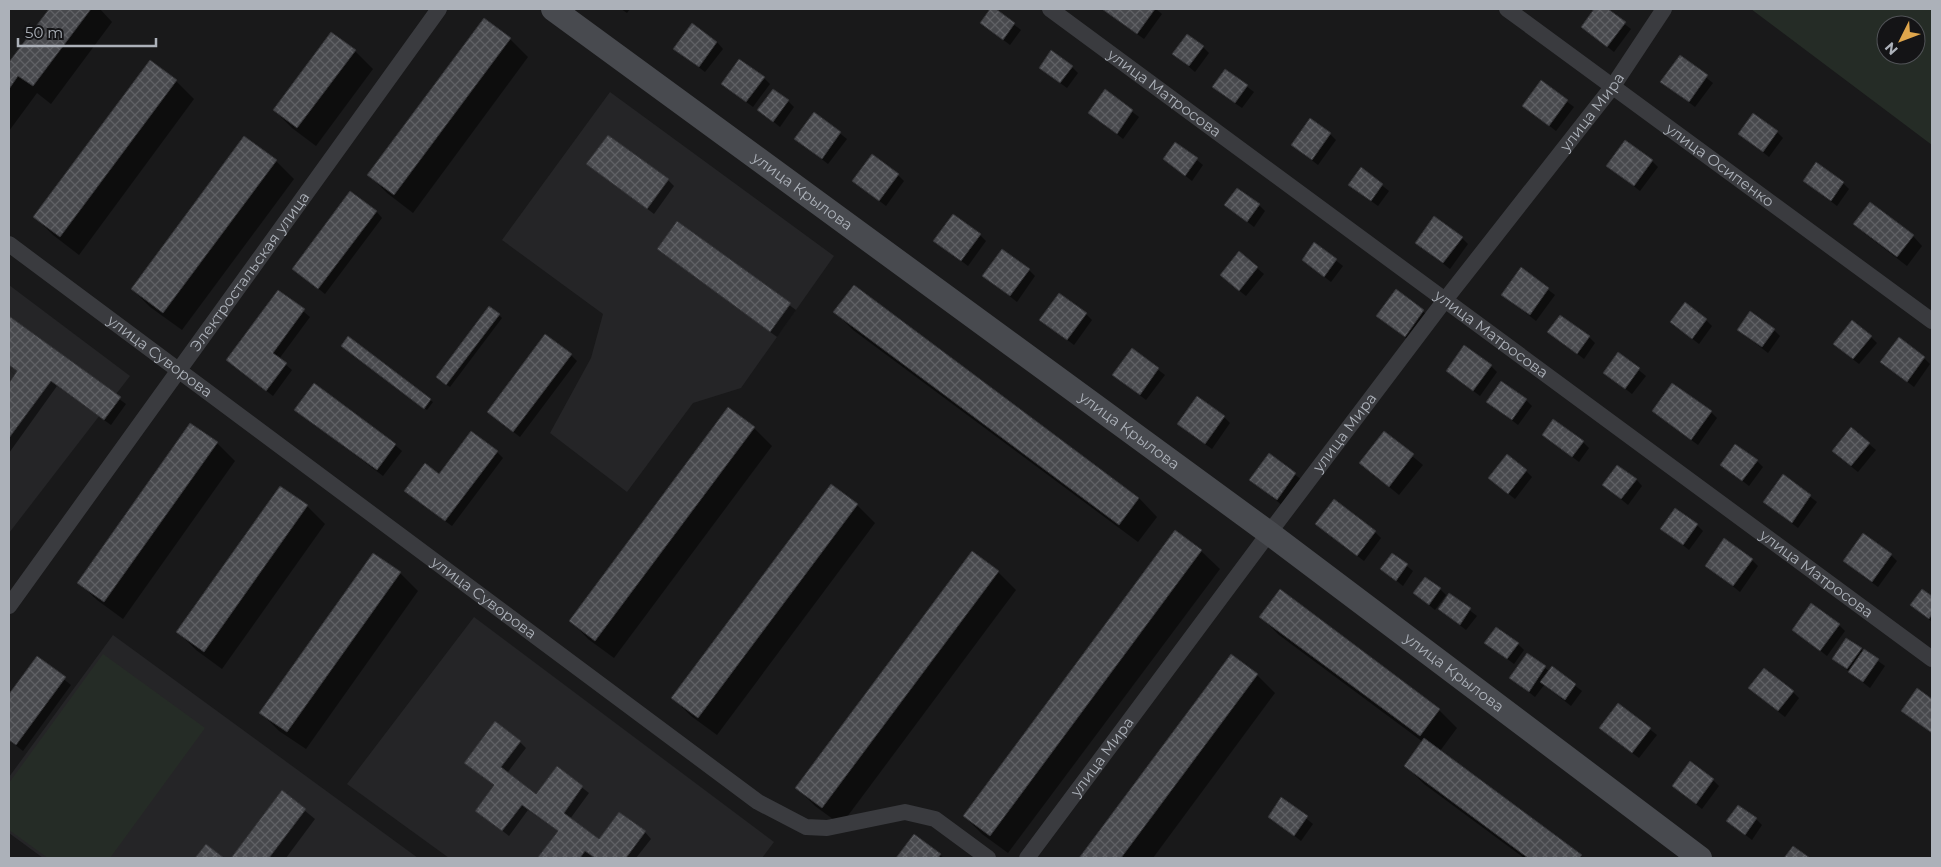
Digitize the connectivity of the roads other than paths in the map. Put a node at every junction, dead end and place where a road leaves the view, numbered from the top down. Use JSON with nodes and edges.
{"nodes":[{"id":1,"x":438,"y":9,"type":"edge"},
{"id":2,"x":553,"y":9,"type":"edge"},
{"id":3,"x":1050,"y":9,"type":"edge"},
{"id":4,"x":1508,"y":9,"type":"edge"},
{"id":5,"x":1664,"y":9,"type":"edge"},
{"id":6,"x":1613,"y":86,"type":"junction"},
{"id":7,"x":9,"y":244,"type":"edge"},
{"id":8,"x":1445,"y":300,"type":"junction"},
{"id":9,"x":1932,"y":322,"type":"edge"},
{"id":10,"x":179,"y":370,"type":"junction"},
{"id":11,"x":1269,"y":533,"type":"junction"},
{"id":12,"x":9,"y":606,"type":"edge"},
{"id":13,"x":1932,"y":659,"type":"edge"},
{"id":14,"x":988,"y":858,"type":"edge"},
{"id":15,"x":1027,"y":858,"type":"edge"},
{"id":16,"x":1700,"y":858,"type":"edge"}],
"edges":[{"from":1,"to":10,"type":"street","name":"Электростальская улица"},
{"from":2,"to":11,"type":"main road","name":"улица Крылова"},
{"from":3,"to":8,"type":"street","name":"улица Матросова"},
{"from":4,"to":6,"type":"street","name":"улица Осипенко"},
{"from":5,"to":6,"type":"street","name":"улица Мира"},
{"from":6,"to":8,"type":"street","name":"улица Мира"},
{"from":6,"to":9,"type":"street","name":"улица Осипенко"},
{"from":7,"to":10,"type":"street","name":"улица Суворова"},
{"from":8,"to":11,"type":"street","name":"улица Мира"},
{"from":8,"to":13,"type":"street","name":"улица Матросова"},
{"from":10,"to":12,"type":"street","name":"Электростальская улица"},
{"from":10,"to":14,"type":"street","name":"улица Суворова"},
{"from":11,"to":15,"type":"street","name":"улица Мира"},
{"from":11,"to":16,"type":"main road","name":"улица Крылова"}]}
